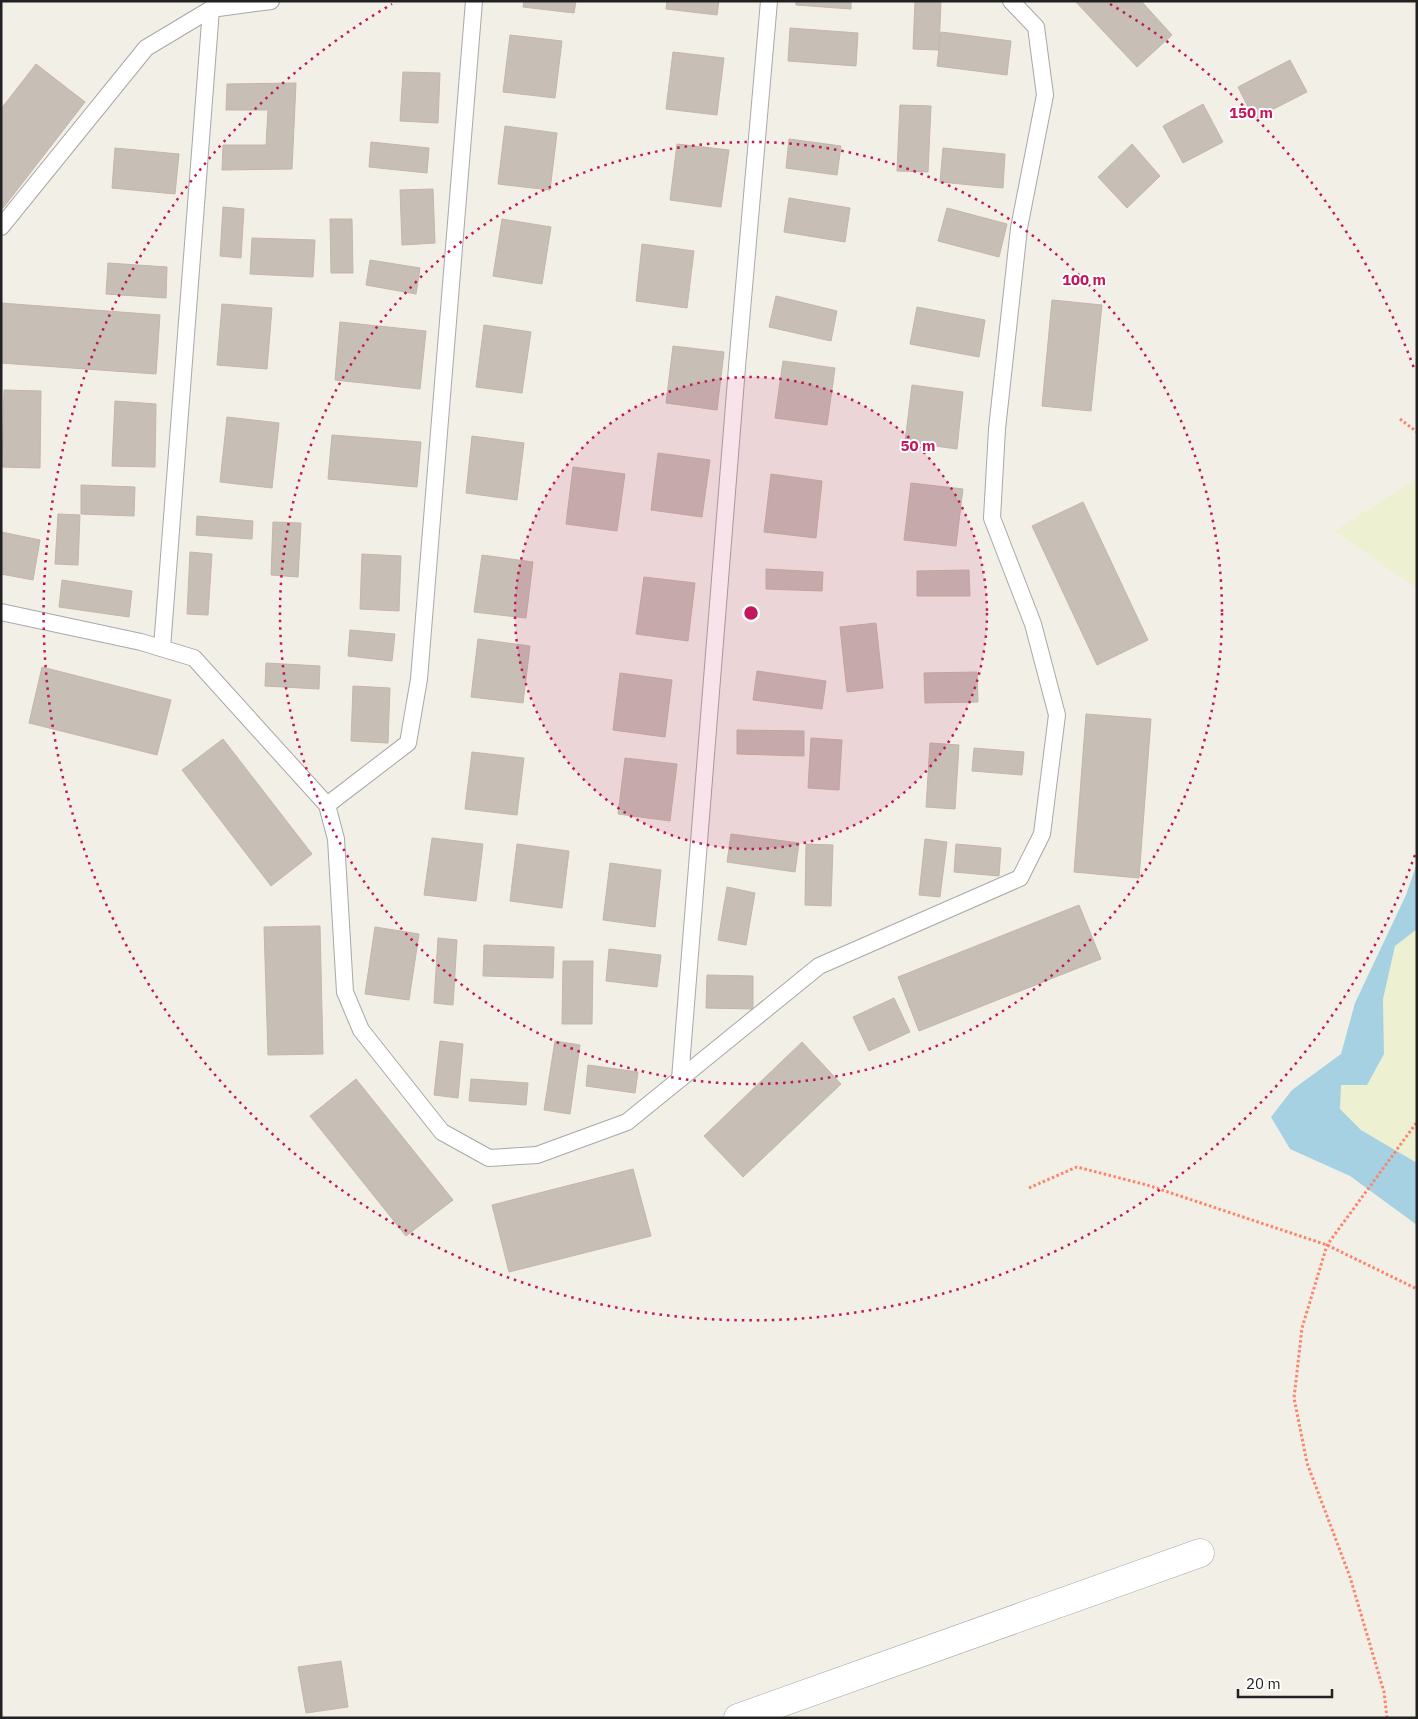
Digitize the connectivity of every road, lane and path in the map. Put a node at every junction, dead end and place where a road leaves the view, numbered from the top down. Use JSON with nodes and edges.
{"nodes":[{"id":1,"x":271,"y":1,"type":"edge"},
{"id":2,"x":474,"y":1,"type":"edge"},
{"id":3,"x":769,"y":1,"type":"edge"},
{"id":4,"x":1011,"y":1,"type":"edge"},
{"id":5,"x":212,"y":9,"type":"junction"},
{"id":6,"x":1,"y":227,"type":"edge"},
{"id":7,"x":1400,"y":419,"type":"dead end"},
{"id":8,"x":1417,"y":432,"type":"edge"},
{"id":9,"x":1,"y":612,"type":"edge"},
{"id":10,"x":162,"y":648,"type":"junction"},
{"id":11,"x":326,"y":805,"type":"junction"},
{"id":12,"x":680,"y":1079,"type":"junction"},
{"id":13,"x":1417,"y":1122,"type":"edge"},
{"id":14,"x":1029,"y":1188,"type":"dead end"},
{"id":15,"x":1328,"y":1245,"type":"junction"},
{"id":16,"x":1417,"y":1289,"type":"edge"},
{"id":17,"x":1200,"y":1553,"type":"dead end"},
{"id":18,"x":738,"y":1718,"type":"edge"},
{"id":19,"x":1387,"y":1718,"type":"edge"}],
"edges":[{"from":1,"to":5,"type":"lane"},
{"from":2,"to":11,"type":"lane"},
{"from":3,"to":12,"type":"lane"},
{"from":4,"to":12,"type":"lane"},
{"from":5,"to":6,"type":"lane"},
{"from":5,"to":10,"type":"lane"},
{"from":7,"to":8,"type":"path"},
{"from":9,"to":10,"type":"lane"},
{"from":10,"to":11,"type":"lane"},
{"from":11,"to":12,"type":"lane"},
{"from":13,"to":15,"type":"path"},
{"from":14,"to":15,"type":"path"},
{"from":15,"to":16,"type":"path"},
{"from":15,"to":19,"type":"path"},
{"from":17,"to":18,"type":"street"}]}
